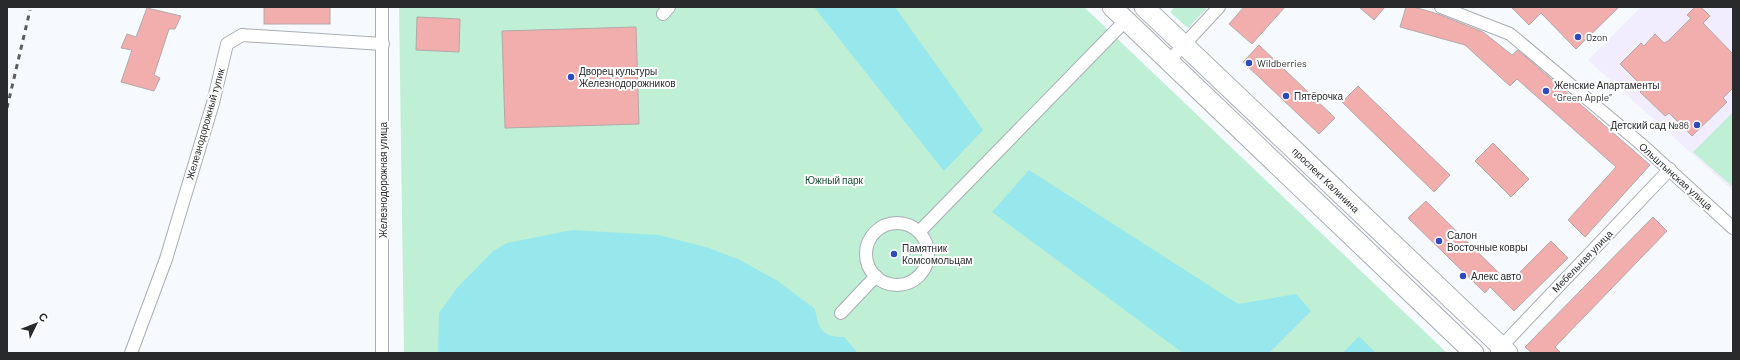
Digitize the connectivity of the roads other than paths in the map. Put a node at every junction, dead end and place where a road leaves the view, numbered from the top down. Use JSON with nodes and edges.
{"nodes":[{"id":1,"x":382,"y":7,"type":"edge"},
{"id":2,"x":1112,"y":7,"type":"edge"},
{"id":3,"x":1144,"y":7,"type":"edge"},
{"id":4,"x":1219,"y":7,"type":"edge"},
{"id":5,"x":1441,"y":7,"type":"edge"},
{"id":6,"x":1126,"y":20,"type":"junction"},
{"id":7,"x":383,"y":44,"type":"junction"},
{"id":8,"x":1184,"y":45,"type":"junction"},
{"id":9,"x":1168,"y":62,"type":"junction"},
{"id":10,"x":1670,"y":169,"type":"junction"},
{"id":11,"x":1733,"y":228,"type":"edge"},
{"id":12,"x":919,"y":232,"type":"junction"},
{"id":13,"x":876,"y":276,"type":"junction"},
{"id":14,"x":841,"y":312,"type":"dead end"},
{"id":15,"x":1501,"y":351,"type":"edge"},
{"id":16,"x":131,"y":353,"type":"edge"},
{"id":17,"x":382,"y":353,"type":"edge"},
{"id":18,"x":1474,"y":353,"type":"edge"}],
"edges":[{"from":1,"to":7,"type":"street","name":"Железнодорожная улица"},
{"from":2,"to":6,"type":"main road"},
{"from":3,"to":8,"type":"main road","name":"проспект Калинина"},
{"from":4,"to":8,"type":"street"},
{"from":5,"to":10,"type":"street","name":"Ольштынская улица"},
{"from":6,"to":9,"type":"main road"},
{"from":6,"to":12,"type":"street"},
{"from":7,"to":16,"type":"street","name":"Железнодорожный тупик"},
{"from":7,"to":17,"type":"street","name":"Железнодорожная улица"},
{"from":8,"to":9,"type":"street"},
{"from":8,"to":15,"type":"main road","name":"проспект Калинина"},
{"from":9,"to":18,"type":"main road"},
{"from":10,"to":11,"type":"street","name":"Ольштынская улица"},
{"from":10,"to":15,"type":"street","name":"Мебельная улица"},
{"from":12,"to":13,"type":"street"},
{"from":12,"to":13,"type":"street"},
{"from":13,"to":14,"type":"street"}]}
